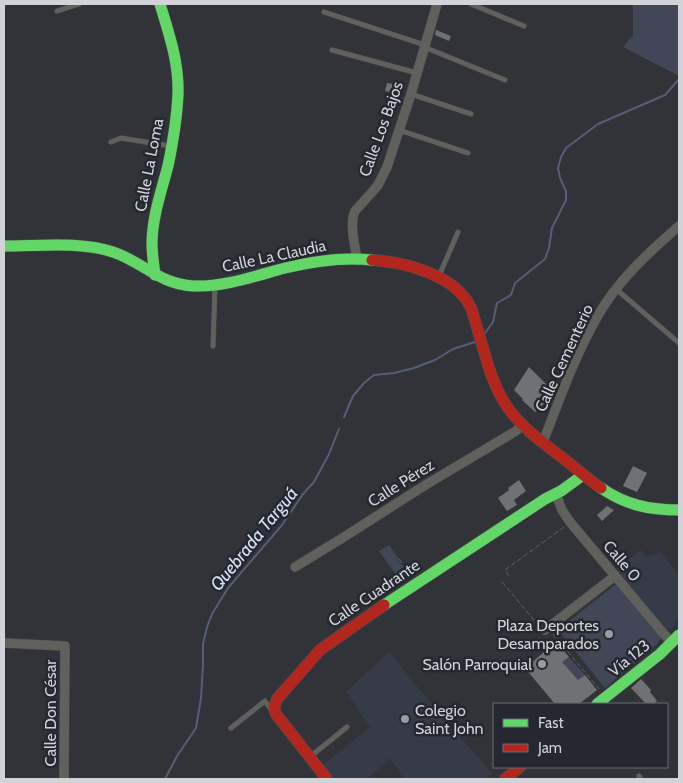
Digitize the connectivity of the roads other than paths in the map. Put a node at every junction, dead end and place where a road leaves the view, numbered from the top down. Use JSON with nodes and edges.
{"nodes":[{"id":1,"x":79,"y":4,"type":"edge"},
{"id":2,"x":160,"y":4,"type":"edge"},
{"id":3,"x":437,"y":4,"type":"edge"},
{"id":4,"x":471,"y":4,"type":"edge"},
{"id":5,"x":57,"y":11,"type":"dead end"},
{"id":6,"x":324,"y":12,"type":"dead end"},
{"id":7,"x":524,"y":26,"type":"dead end"},
{"id":8,"x":425,"y":46,"type":"junction"},
{"id":9,"x":332,"y":50,"type":"dead end"},
{"id":10,"x":417,"y":73,"type":"junction"},
{"id":11,"x":505,"y":80,"type":"dead end"},
{"id":12,"x":411,"y":94,"type":"junction"},
{"id":13,"x":471,"y":114,"type":"dead end"},
{"id":14,"x":399,"y":130,"type":"junction"},
{"id":15,"x":111,"y":142,"type":"dead end"},
{"id":16,"x":172,"y":146,"type":"junction"},
{"id":17,"x":468,"y":153,"type":"dead end"},
{"id":18,"x":679,"y":226,"type":"edge"},
{"id":19,"x":458,"y":232,"type":"dead end"},
{"id":20,"x":4,"y":246,"type":"edge"},
{"id":21,"x":357,"y":259,"type":"junction"},
{"id":22,"x":155,"y":275,"type":"junction"},
{"id":23,"x":438,"y":277,"type":"junction"},
{"id":24,"x":215,"y":285,"type":"junction"},
{"id":25,"x":616,"y":289,"type":"junction"},
{"id":26,"x":679,"y":343,"type":"edge"},
{"id":27,"x":214,"y":346,"type":"dead end"},
{"id":28,"x":523,"y":424,"type":"junction"},
{"id":29,"x":543,"y":442,"type":"junction"},
{"id":30,"x":583,"y":475,"type":"junction"},
{"id":31,"x":556,"y":494,"type":"junction"},
{"id":32,"x":679,"y":510,"type":"edge"},
{"id":33,"x":295,"y":567,"type":"dead end"},
{"id":34,"x":615,"y":576,"type":"junction"},
{"id":35,"x":547,"y":629,"type":"road end"},
{"id":36,"x":677,"y":638,"type":"edge"},
{"id":37,"x":4,"y":643,"type":"edge"},
{"id":38,"x":601,"y":701,"type":"edge"},
{"id":39,"x":274,"y":708,"type":"junction"},
{"id":40,"x":347,"y":727,"type":"dead end"},
{"id":41,"x":231,"y":728,"type":"dead end"},
{"id":42,"x":310,"y":757,"type":"junction"},
{"id":43,"x":519,"y":768,"type":"edge"},
{"id":44,"x":64,"y":779,"type":"edge"},
{"id":45,"x":327,"y":779,"type":"edge"},
{"id":46,"x":505,"y":779,"type":"edge"}],
"edges":[{"from":1,"to":5,"type":"lane"},
{"from":2,"to":16,"type":"street","name":"Calle La Loma"},
{"from":3,"to":8,"type":"street","name":"Calle Los Bajos"},
{"from":4,"to":7,"type":"lane"},
{"from":6,"to":8,"type":"lane"},
{"from":8,"to":10,"type":"street","name":"Calle Los Bajos"},
{"from":8,"to":11,"type":"lane"},
{"from":9,"to":10,"type":"lane"},
{"from":10,"to":12,"type":"street","name":"Calle Los Bajos"},
{"from":12,"to":13,"type":"lane"},
{"from":12,"to":14,"type":"street","name":"Calle Los Bajos"},
{"from":14,"to":17,"type":"lane"},
{"from":14,"to":21,"type":"street","name":"Calle Los Bajos"},
{"from":15,"to":16,"type":"lane"},
{"from":16,"to":22,"type":"street","name":"Calle La Loma"},
{"from":18,"to":25,"type":"street","name":"Calle Cementerio"},
{"from":19,"to":23,"type":"lane"},
{"from":20,"to":22,"type":"street","name":"Calle La Claudia"},
{"from":21,"to":23,"type":"street","name":"Calle La Claudia"},
{"from":21,"to":24,"type":"street","name":"Calle La Claudia"},
{"from":22,"to":24,"type":"street","name":"Calle La Claudia"},
{"from":23,"to":28,"type":"street","name":"Calle La Claudia"},
{"from":24,"to":27,"type":"lane"},
{"from":25,"to":26,"type":"lane"},
{"from":25,"to":29,"type":"street","name":"Calle Cementerio"},
{"from":28,"to":29,"type":"street","name":"Calle La Claudia"},
{"from":28,"to":33,"type":"street","name":"Calle Pérez"},
{"from":29,"to":30,"type":"street","name":"Calle La Claudia"},
{"from":30,"to":31,"type":"street","name":"Calle Cuadrante"},
{"from":30,"to":32,"type":"street","name":"Calle La Claudia"},
{"from":31,"to":34,"type":"street","name":"Calle 0"},
{"from":31,"to":39,"type":"street","name":"Calle Cuadrante"},
{"from":34,"to":35,"type":"street"},
{"from":34,"to":36,"type":"street","name":"Calle 0"},
{"from":36,"to":38,"type":"street","name":"Vía 123"},
{"from":37,"to":44,"type":"street","name":"Calle Don César"},
{"from":39,"to":41,"type":"lane"},
{"from":39,"to":42,"type":"street"},
{"from":40,"to":42,"type":"lane"},
{"from":42,"to":45,"type":"street"},
{"from":43,"to":46,"type":"street"}]}
